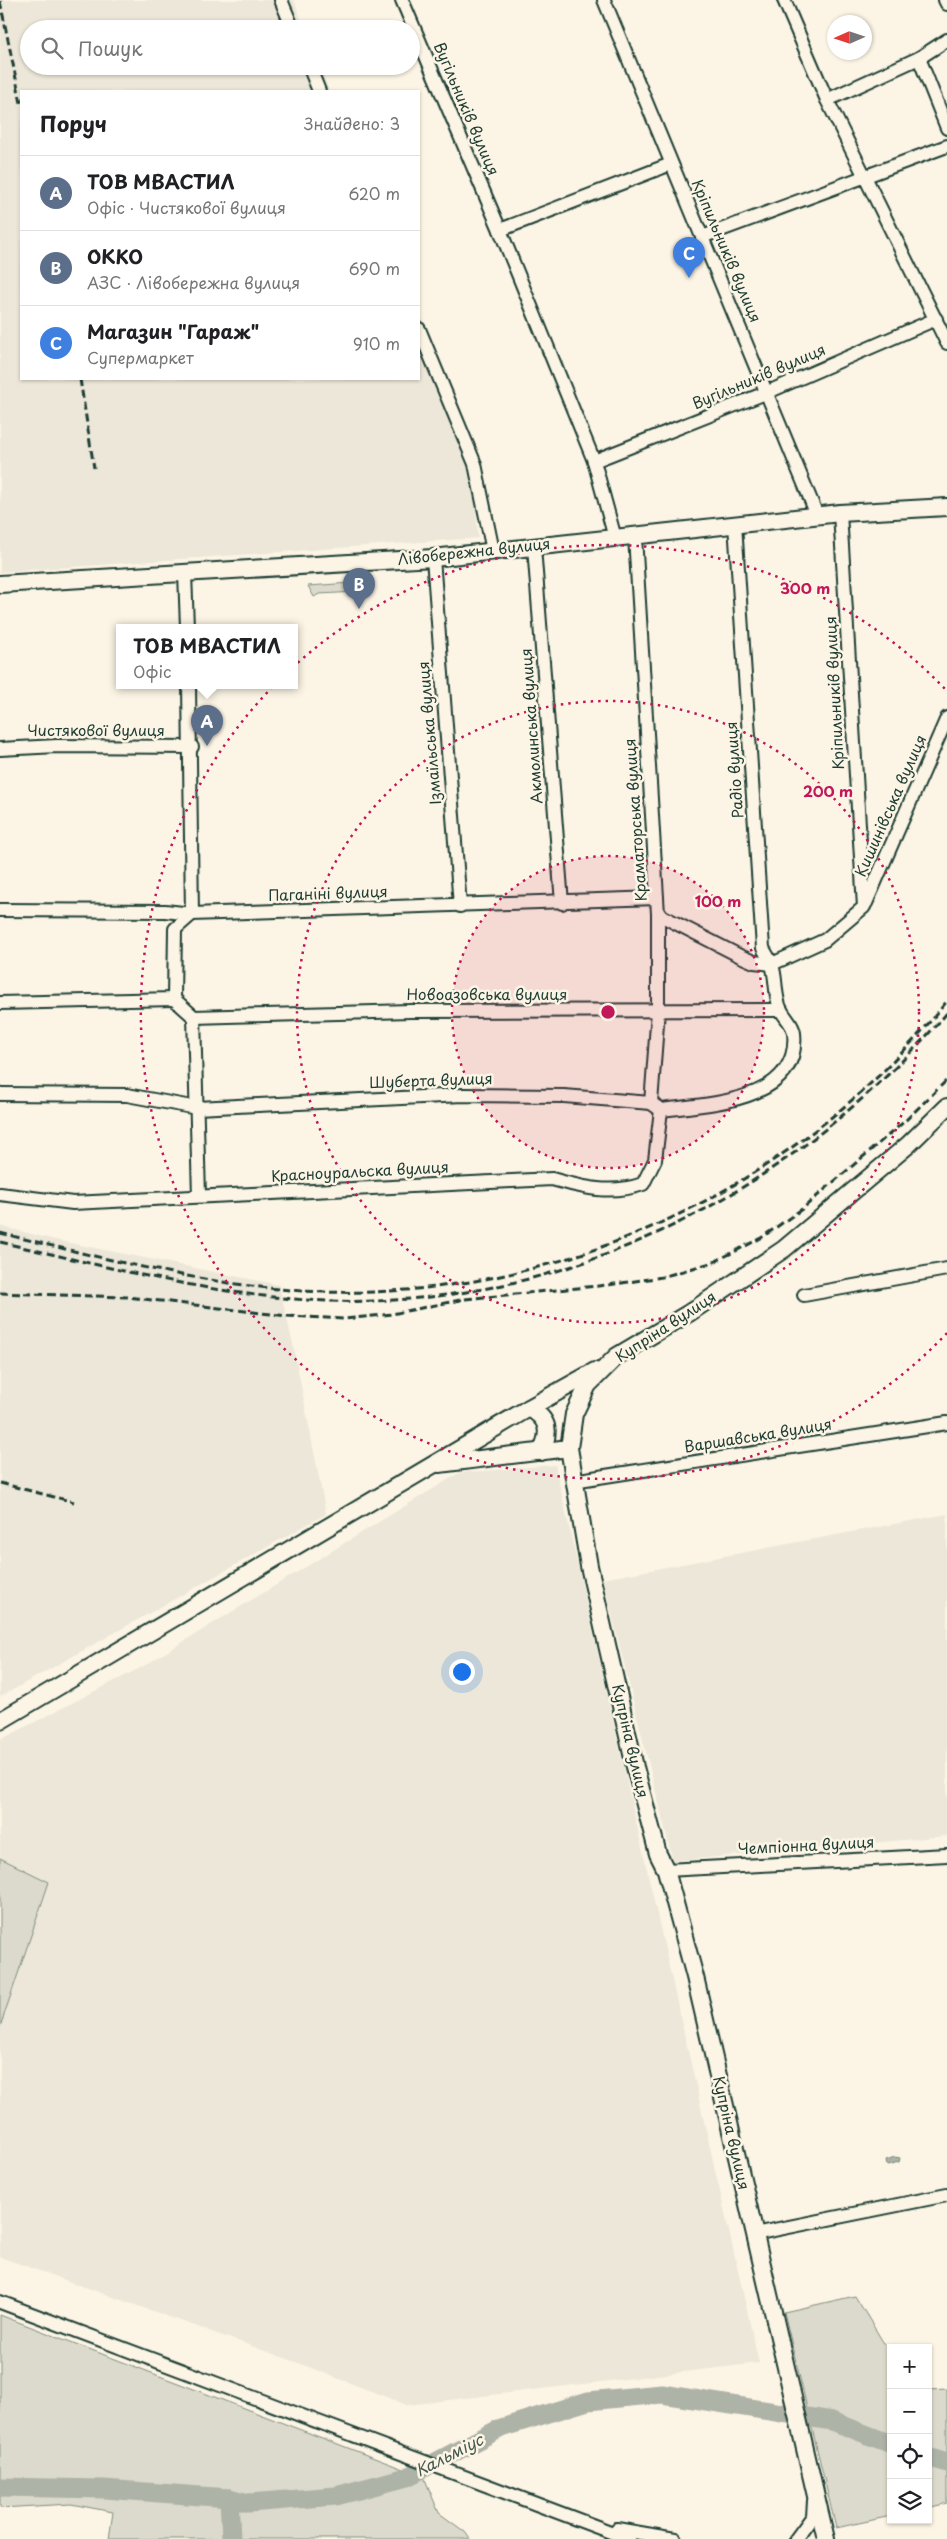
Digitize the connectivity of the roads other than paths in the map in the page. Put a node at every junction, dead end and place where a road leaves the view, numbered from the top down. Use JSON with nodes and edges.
{"nodes":[{"id":1,"x":281,"y":0,"type":"edge"},
{"id":2,"x":402,"y":0,"type":"edge"},
{"id":3,"x":604,"y":0,"type":"edge"},
{"id":4,"x":784,"y":0,"type":"edge"},
{"id":5,"x":945,"y":0,"type":"edge"},
{"id":6,"x":947,"y":4,"type":"edge"},
{"id":7,"x":289,"y":20,"type":"edge"},
{"id":8,"x":411,"y":20,"type":"edge"},
{"id":9,"x":947,"y":40,"type":"edge"},
{"id":10,"x":420,"y":42,"type":"edge"},
{"id":11,"x":919,"y":58,"type":"junction"},
{"id":12,"x":313,"y":75,"type":"edge"},
{"id":13,"x":319,"y":90,"type":"edge"},
{"id":14,"x":827,"y":100,"type":"junction"},
{"id":15,"x":947,"y":128,"type":"edge"},
{"id":16,"x":947,"y":146,"type":"edge"},
{"id":17,"x":671,"y":164,"type":"junction"},
{"id":18,"x":864,"y":176,"type":"junction"},
{"id":19,"x":500,"y":230,"type":"junction"},
{"id":20,"x":702,"y":237,"type":"junction"},
{"id":21,"x":936,"y":319,"type":"junction"},
{"id":22,"x":420,"y":331,"type":"edge"},
{"id":23,"x":947,"y":343,"type":"edge"},
{"id":24,"x":768,"y":392,"type":"junction"},
{"id":25,"x":594,"y":461,"type":"junction"},
{"id":26,"x":947,"y":507,"type":"edge"},
{"id":27,"x":840,"y":513,"type":"junction"},
{"id":28,"x":817,"y":515,"type":"junction"},
{"id":29,"x":735,"y":524,"type":"junction"},
{"id":30,"x":635,"y":536,"type":"junction"},
{"id":31,"x":616,"y":538,"type":"junction"},
{"id":32,"x":534,"y":547,"type":"junction"},
{"id":33,"x":493,"y":551,"type":"junction"},
{"id":34,"x":433,"y":558,"type":"junction"},
{"id":35,"x":184,"y":573,"type":"junction"},
{"id":36,"x":0,"y":584,"type":"edge"},
{"id":37,"x":187,"y":624,"type":"edge"},
{"id":38,"x":189,"y":689,"type":"edge"},
{"id":39,"x":947,"y":718,"type":"edge"},
{"id":40,"x":192,"y":747,"type":"junction"},
{"id":41,"x":0,"y":749,"type":"edge"},
{"id":42,"x":657,"y":898,"type":"junction"},
{"id":43,"x":562,"y":903,"type":"junction"},
{"id":44,"x":460,"y":906,"type":"junction"},
{"id":45,"x":864,"y":907,"type":"junction"},
{"id":46,"x":0,"y":910,"type":"edge"},
{"id":47,"x":192,"y":914,"type":"junction"},
{"id":48,"x":658,"y":914,"type":"junction"},
{"id":49,"x":772,"y":964,"type":"junction"},
{"id":50,"x":174,"y":998,"type":"junction"},
{"id":51,"x":0,"y":1003,"type":"edge"},
{"id":52,"x":781,"y":1010,"type":"junction"},
{"id":53,"x":658,"y":1011,"type":"junction"},
{"id":54,"x":194,"y":1017,"type":"junction"},
{"id":55,"x":0,"y":1094,"type":"edge"},
{"id":56,"x":656,"y":1106,"type":"junction"},
{"id":57,"x":197,"y":1108,"type":"junction"},
{"id":58,"x":947,"y":1108,"type":"edge"},
{"id":59,"x":0,"y":1194,"type":"edge"},
{"id":60,"x":199,"y":1196,"type":"junction"},
{"id":61,"x":947,"y":1269,"type":"edge"},
{"id":62,"x":804,"y":1295,"type":"dead end"},
{"id":63,"x":617,"y":1356,"type":"junction"},
{"id":64,"x":529,"y":1408,"type":"junction"},
{"id":65,"x":947,"y":1423,"type":"edge"},
{"id":66,"x":569,"y":1448,"type":"junction"},
{"id":67,"x":541,"y":1452,"type":"junction"},
{"id":68,"x":432,"y":1465,"type":"junction"},
{"id":69,"x":573,"y":1481,"type":"junction"},
{"id":70,"x":0,"y":1721,"type":"edge"},
{"id":71,"x":947,"y":1855,"type":"edge"},
{"id":72,"x":666,"y":1870,"type":"junction"},
{"id":73,"x":947,"y":2194,"type":"edge"},
{"id":74,"x":754,"y":2234,"type":"junction"},
{"id":75,"x":0,"y":2302,"type":"edge"},
{"id":76,"x":814,"y":2485,"type":"junction"},
{"id":77,"x":590,"y":2524,"type":"junction"},
{"id":78,"x":629,"y":2539,"type":"edge"},
{"id":79,"x":675,"y":2539,"type":"edge"},
{"id":80,"x":796,"y":2539,"type":"edge"},
{"id":81,"x":826,"y":2539,"type":"edge"}],
"edges":[{"from":1,"to":7,"type":"street"},
{"from":2,"to":8,"type":"street","name":"Вугільників вулиця"},
{"from":3,"to":17,"type":"street","name":"Кріпильників вулиця"},
{"from":4,"to":14,"type":"street"},
{"from":5,"to":6,"type":"street"},
{"from":9,"to":11,"type":"street"},
{"from":10,"to":19,"type":"street","name":"Вугільників вулиця"},
{"from":11,"to":14,"type":"street"},
{"from":11,"to":15,"type":"street"},
{"from":12,"to":13,"type":"street"},
{"from":14,"to":18,"type":"street"},
{"from":16,"to":18,"type":"street"},
{"from":17,"to":19,"type":"street"},
{"from":17,"to":20,"type":"street","name":"Кріпильників вулиця"},
{"from":18,"to":20,"type":"street"},
{"from":18,"to":21,"type":"street"},
{"from":19,"to":25,"type":"street","name":"Вугільників вулиця"},
{"from":20,"to":24,"type":"street","name":"Кріпильників вулиця"},
{"from":21,"to":23,"type":"street"},
{"from":21,"to":24,"type":"street","name":"Вугільників вулиця"},
{"from":22,"to":33,"type":"street"},
{"from":24,"to":25,"type":"street","name":"Вугільників вулиця"},
{"from":24,"to":28,"type":"street","name":"Кріпильників вулиця"},
{"from":25,"to":31,"type":"street","name":"Вугільників вулиця"},
{"from":26,"to":27,"type":"main road","name":"Лівобережна вулиця"},
{"from":27,"to":28,"type":"main road","name":"Лівобережна вулиця"},
{"from":27,"to":45,"type":"street","name":"Кріпильників вулиця"},
{"from":28,"to":29,"type":"main road","name":"Лівобережна вулиця"},
{"from":29,"to":30,"type":"main road","name":"Лівобережна вулиця"},
{"from":29,"to":49,"type":"street","name":"Радіо вулиця"},
{"from":30,"to":31,"type":"main road","name":"Лівобережна вулиця"},
{"from":30,"to":42,"type":"street","name":"Краматорська вулиця"},
{"from":31,"to":32,"type":"main road","name":"Лівобережна вулиця"},
{"from":32,"to":33,"type":"main road","name":"Лівобережна вулиця"},
{"from":32,"to":43,"type":"street","name":"Акмолинська вулиця"},
{"from":33,"to":34,"type":"main road","name":"Лівобережна вулиця"},
{"from":34,"to":35,"type":"main road","name":"Лівобережна вулиця"},
{"from":34,"to":44,"type":"street","name":"Ізмаїльська вулиця"},
{"from":35,"to":36,"type":"main road","name":"Лівобережна вулиця"},
{"from":35,"to":37,"type":"street"},
{"from":38,"to":40,"type":"street"},
{"from":39,"to":45,"type":"street","name":"Кишинівська вулиця"},
{"from":40,"to":41,"type":"street","name":"Чистякової вулиця"},
{"from":40,"to":47,"type":"street"},
{"from":42,"to":43,"type":"street","name":"Паганіні вулиця"},
{"from":42,"to":48,"type":"street","name":"Краматорська вулиця"},
{"from":43,"to":44,"type":"street","name":"Паганіні вулиця"},
{"from":44,"to":47,"type":"street","name":"Паганіні вулиця"},
{"from":45,"to":49,"type":"street"},
{"from":46,"to":47,"type":"street","name":"Паганіні вулиця"},
{"from":47,"to":50,"type":"street"},
{"from":48,"to":49,"type":"street"},
{"from":48,"to":53,"type":"street","name":"Краматорська вулиця"},
{"from":49,"to":52,"type":"street","name":"Радіо вулиця"},
{"from":50,"to":51,"type":"street"},
{"from":50,"to":54,"type":"street"},
{"from":52,"to":53,"type":"street","name":"Новоазовська вулиця"},
{"from":52,"to":56,"type":"street","name":"Шуберта вулиця"},
{"from":53,"to":54,"type":"street","name":"Новоазовська вулиця"},
{"from":53,"to":56,"type":"street","name":"Краматорська вулиця"},
{"from":54,"to":57,"type":"street"},
{"from":55,"to":57,"type":"street","name":"Шуберта вулиця"},
{"from":56,"to":57,"type":"street","name":"Шуберта вулиця"},
{"from":56,"to":60,"type":"street","name":"Красноуральска вулиця"},
{"from":57,"to":60,"type":"street"},
{"from":58,"to":63,"type":"main road","name":"Купріна вулиця"},
{"from":59,"to":60,"type":"street","name":"Красноуральска вулиця"},
{"from":61,"to":62,"type":"street"},
{"from":63,"to":64,"type":"main road"},
{"from":63,"to":66,"type":"main road","name":"Купріна вулиця"},
{"from":64,"to":67,"type":"main road"},
{"from":64,"to":68,"type":"main road"},
{"from":65,"to":69,"type":"street","name":"Варшавська вулиця"},
{"from":66,"to":67,"type":"main road"},
{"from":66,"to":69,"type":"main road","name":"Купріна вулиця"},
{"from":67,"to":68,"type":"main road"},
{"from":68,"to":70,"type":"main road"},
{"from":69,"to":72,"type":"main road","name":"Купріна вулиця"},
{"from":71,"to":72,"type":"street","name":"Чемпіонна вулиця"},
{"from":72,"to":74,"type":"main road","name":"Купріна вулиця"},
{"from":73,"to":74,"type":"street"},
{"from":74,"to":76,"type":"main road","name":"Купріна вулиця"},
{"from":75,"to":77,"type":"street"},
{"from":76,"to":80,"type":"street"},
{"from":76,"to":81,"type":"main road","name":"Купріна вулиця"},
{"from":77,"to":78,"type":"street"},
{"from":77,"to":79,"type":"street"}]}
